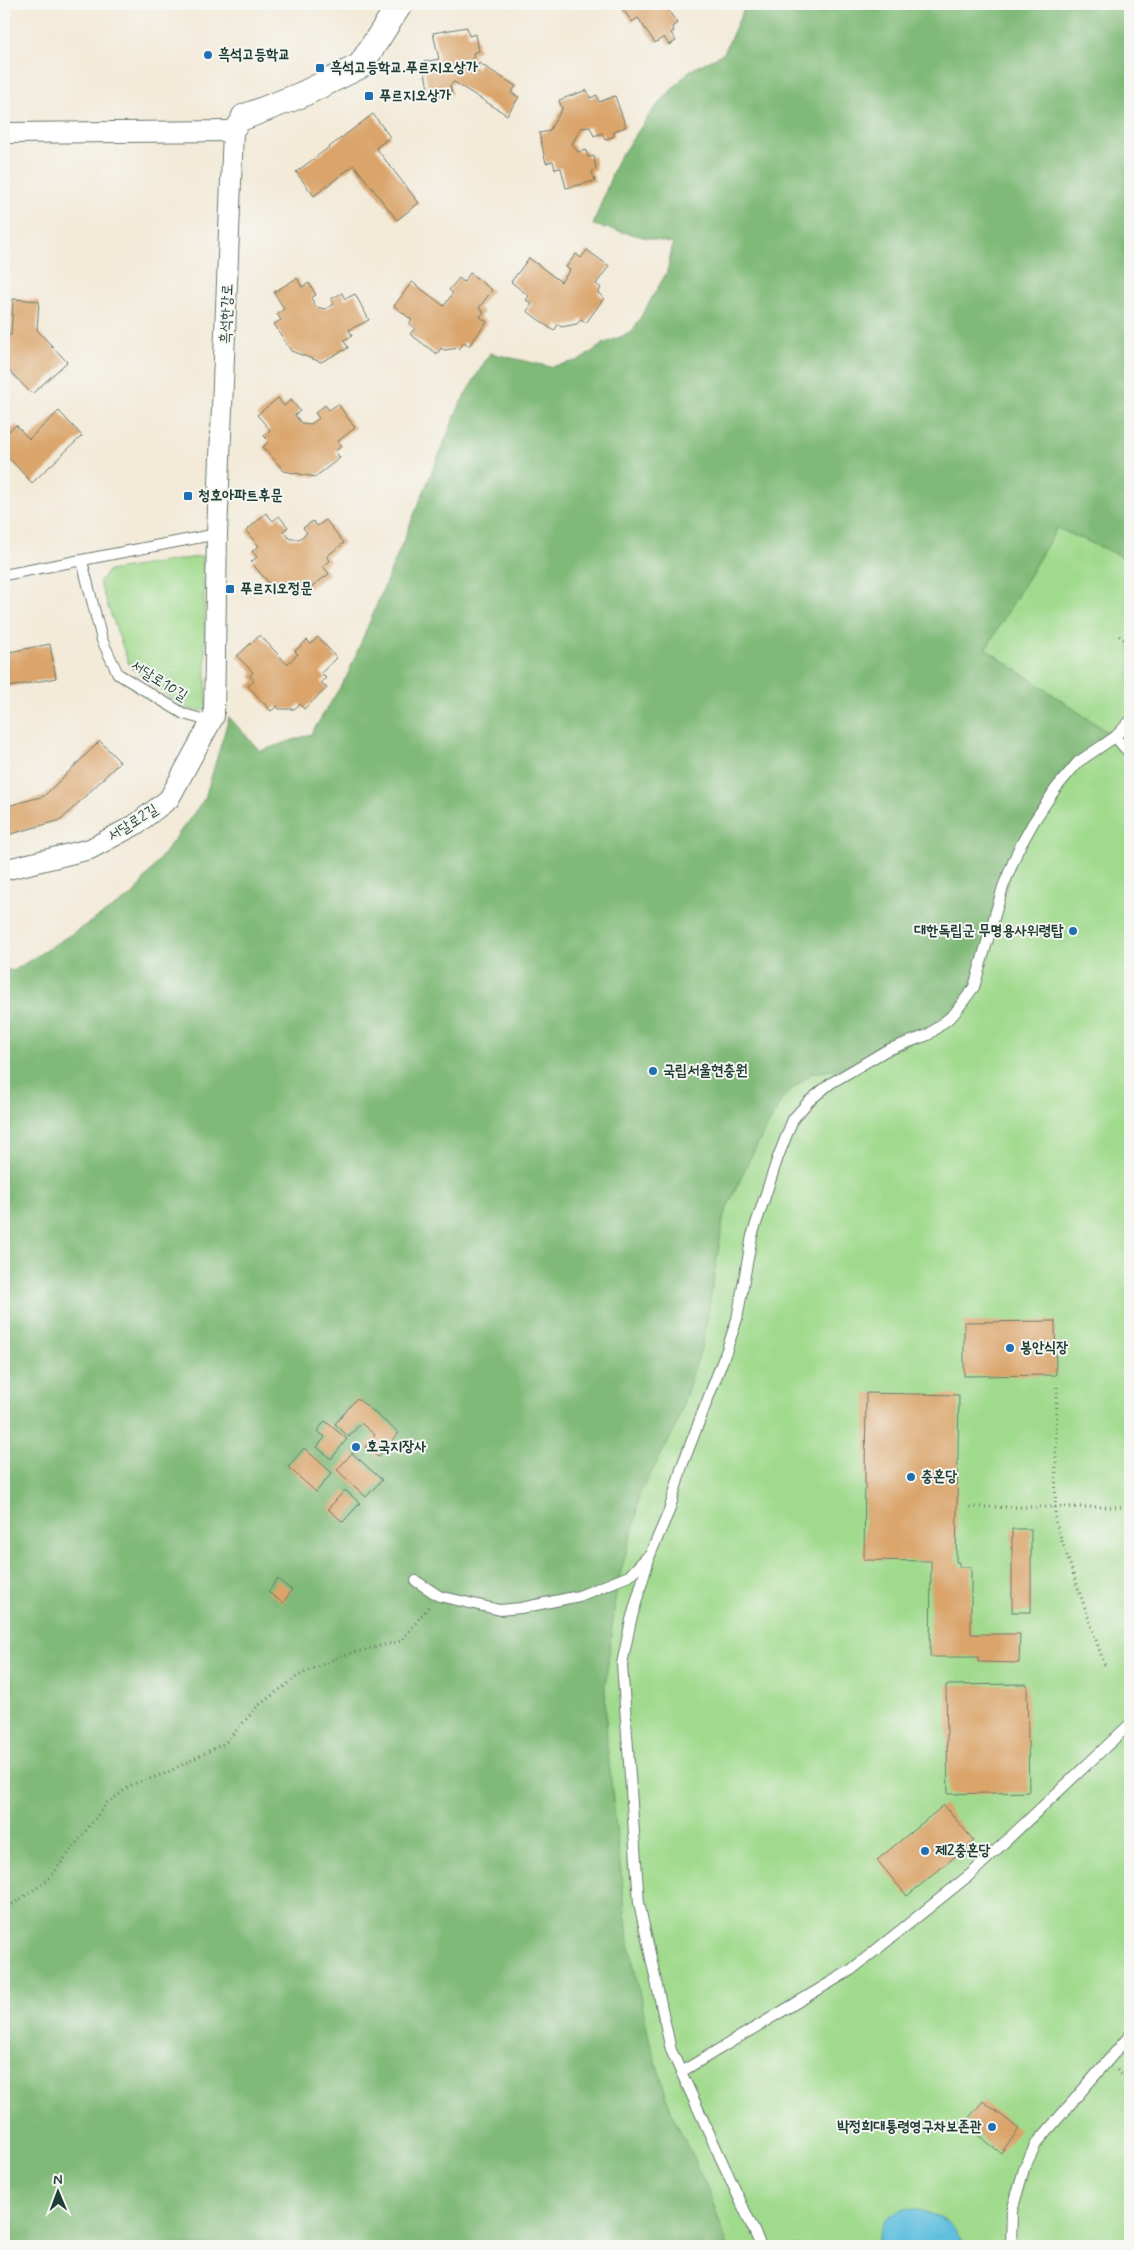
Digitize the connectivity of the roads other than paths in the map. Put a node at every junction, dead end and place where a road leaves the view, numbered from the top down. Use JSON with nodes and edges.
{"nodes":[{"id":1,"x":400,"y":4,"type":"edge"},
{"id":2,"x":239,"y":124,"type":"junction"},
{"id":3,"x":4,"y":133,"type":"edge"},
{"id":4,"x":217,"y":534,"type":"junction"},
{"id":5,"x":82,"y":561,"type":"junction"},
{"id":6,"x":4,"y":575,"type":"edge"},
{"id":7,"x":213,"y":719,"type":"junction"},
{"id":8,"x":1130,"y":721,"type":"edge"},
{"id":9,"x":1115,"y":737,"type":"junction"},
{"id":10,"x":1130,"y":754,"type":"edge"},
{"id":11,"x":4,"y":870,"type":"edge"},
{"id":12,"x":650,"y":1555,"type":"junction"},
{"id":13,"x":416,"y":1581,"type":"dead end"},
{"id":14,"x":1130,"y":1724,"type":"edge"},
{"id":15,"x":1130,"y":2035,"type":"edge"},
{"id":16,"x":682,"y":2072,"type":"junction"},
{"id":17,"x":761,"y":2246,"type":"edge"},
{"id":18,"x":1011,"y":2246,"type":"edge"}],
"edges":[{"from":1,"to":2,"type":"street"},
{"from":2,"to":3,"type":"street"},
{"from":2,"to":4,"type":"street","name":"흑석한강로"},
{"from":4,"to":5,"type":"lane"},
{"from":4,"to":7,"type":"street","name":"흑석한강로"},
{"from":5,"to":6,"type":"lane"},
{"from":5,"to":7,"type":"lane","name":"서달로10길"},
{"from":7,"to":11,"type":"street","name":"서달로2길"},
{"from":8,"to":9,"type":"lane"},
{"from":9,"to":10,"type":"lane"},
{"from":9,"to":12,"type":"lane"},
{"from":12,"to":13,"type":"lane"},
{"from":12,"to":16,"type":"lane"},
{"from":14,"to":16,"type":"lane"},
{"from":15,"to":18,"type":"lane"},
{"from":16,"to":17,"type":"lane"}]}
